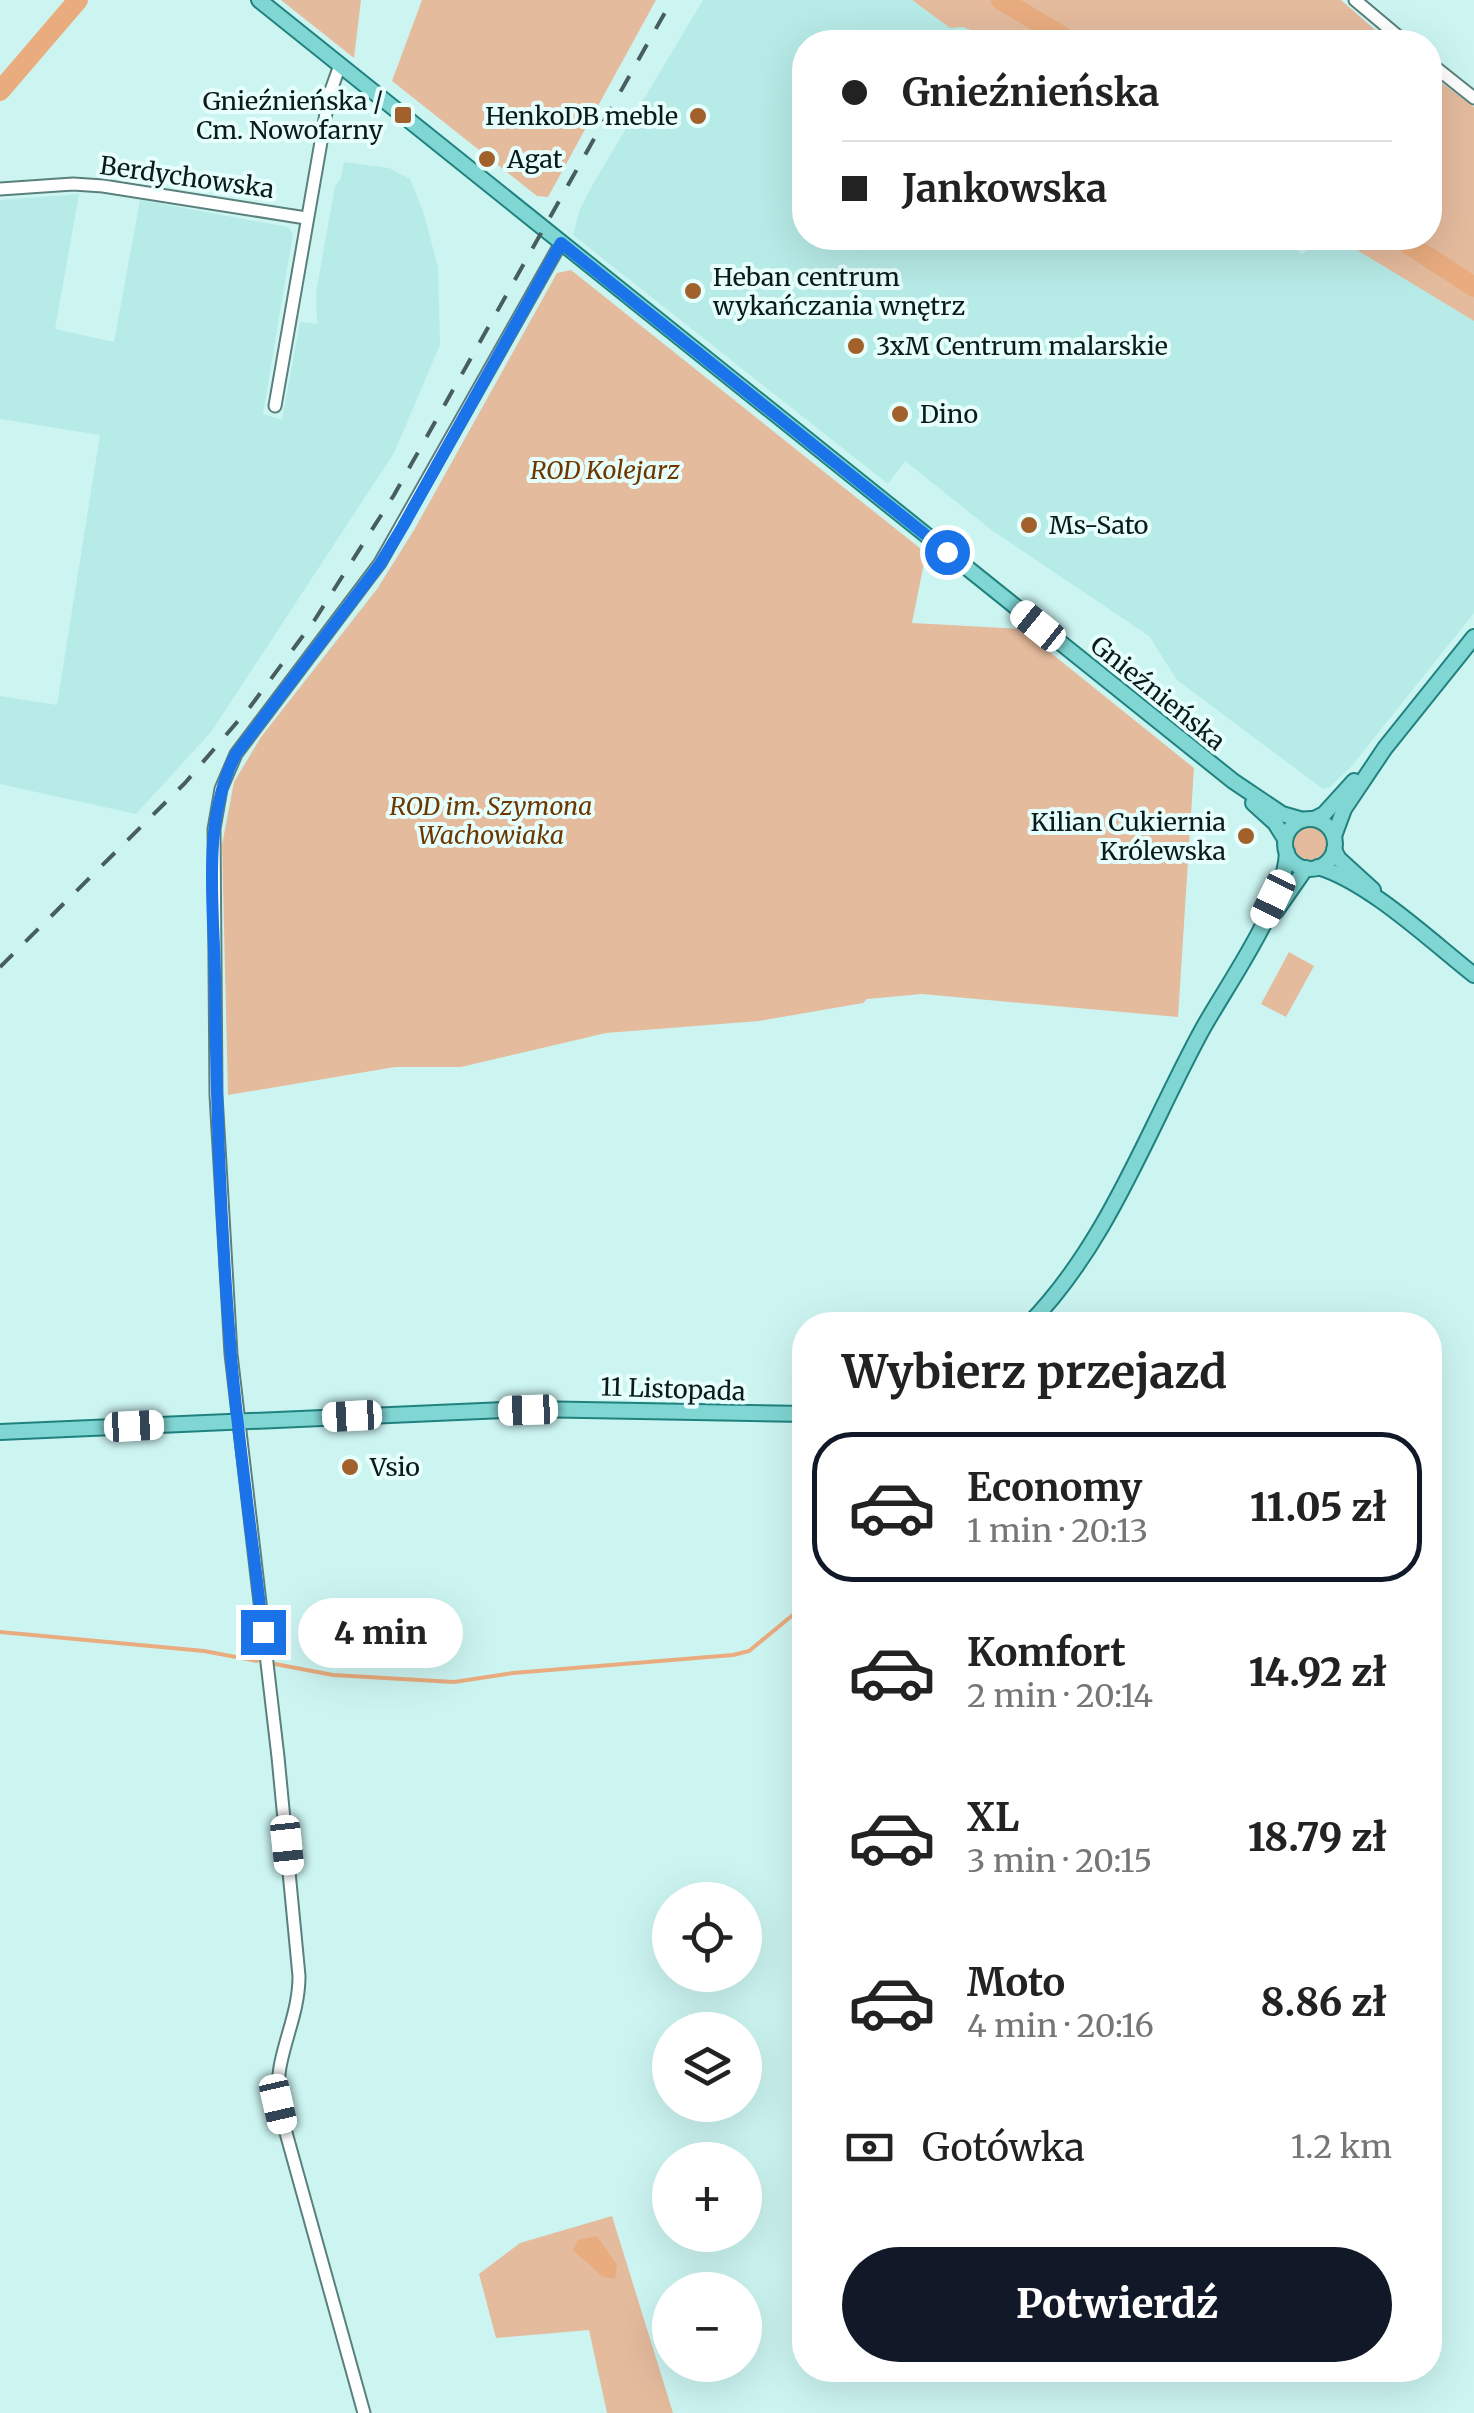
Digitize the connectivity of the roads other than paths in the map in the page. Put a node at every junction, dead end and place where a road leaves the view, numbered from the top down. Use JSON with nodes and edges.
{"nodes":[{"id":1,"x":259,"y":0,"type":"edge"},
{"id":2,"x":1355,"y":0,"type":"edge"},
{"id":3,"x":1391,"y":30,"type":"edge"},
{"id":4,"x":340,"y":65,"type":"junction"},
{"id":5,"x":1442,"y":73,"type":"edge"},
{"id":6,"x":1474,"y":98,"type":"edge"},
{"id":7,"x":0,"y":189,"type":"edge"},
{"id":8,"x":306,"y":218,"type":"junction"},
{"id":9,"x":561,"y":243,"type":"junction"},
{"id":10,"x":275,"y":406,"type":"dead end"},
{"id":11,"x":1474,"y":637,"type":"edge"},
{"id":12,"x":1385,"y":748,"type":"junction"},
{"id":13,"x":1232,"y":782,"type":"junction"},
{"id":14,"x":1308,"y":820,"type":"junction"},
{"id":15,"x":1334,"y":843,"type":"junction"},
{"id":16,"x":1286,"y":846,"type":"junction"},
{"id":17,"x":1312,"y":868,"type":"junction"},
{"id":18,"x":1390,"y":908,"type":"junction"},
{"id":19,"x":1252,"y":944,"type":"junction"},
{"id":20,"x":1474,"y":976,"type":"edge"},
{"id":21,"x":1040,"y":1312,"type":"edge"},
{"id":22,"x":792,"y":1414,"type":"edge"},
{"id":23,"x":238,"y":1422,"type":"junction"},
{"id":24,"x":0,"y":1432,"type":"edge"},
{"id":25,"x":364,"y":2413,"type":"edge"}],
"edges":[{"from":1,"to":4,"type":"main road","name":"Gnieźnieńska"},
{"from":2,"to":3,"type":"street"},
{"from":4,"to":8,"type":"street"},
{"from":4,"to":9,"type":"main road","name":"Gnieźnieńska"},
{"from":5,"to":6,"type":"street"},
{"from":7,"to":8,"type":"street","name":"Berdychowska"},
{"from":8,"to":10,"type":"street"},
{"from":9,"to":13,"type":"main road","name":"Gnieźnieńska"},
{"from":9,"to":23,"type":"street"},
{"from":11,"to":12,"type":"main road"},
{"from":12,"to":14,"type":"main road"},
{"from":12,"to":15,"type":"main road"},
{"from":13,"to":14,"type":"main road","name":"Gnieźnieńska"},
{"from":13,"to":16,"type":"main road","name":"Gnieźnieńska"},
{"from":14,"to":15,"type":"main road"},
{"from":14,"to":16,"type":"main road"},
{"from":15,"to":17,"type":"main road"},
{"from":15,"to":18,"type":"main road"},
{"from":16,"to":17,"type":"main road"},
{"from":16,"to":19,"type":"main road"},
{"from":17,"to":18,"type":"main road"},
{"from":17,"to":19,"type":"main road"},
{"from":18,"to":20,"type":"main road"},
{"from":19,"to":21,"type":"main road"},
{"from":22,"to":23,"type":"main road","name":"11 Listopada"},
{"from":23,"to":24,"type":"main road","name":"11 Listopada"},
{"from":23,"to":25,"type":"street"}]}
